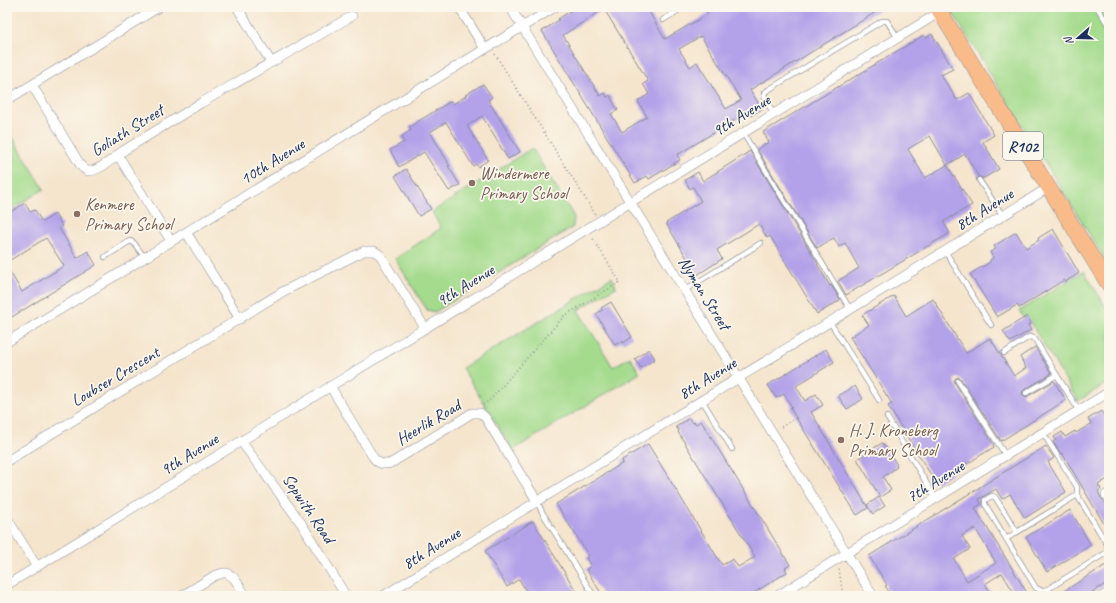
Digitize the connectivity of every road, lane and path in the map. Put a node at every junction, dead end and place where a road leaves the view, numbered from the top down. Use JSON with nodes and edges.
{"nodes":[{"id":1,"x":159,"y":7,"type":"edge"},
{"id":2,"x":237,"y":7,"type":"edge"},
{"id":3,"x":459,"y":7,"type":"edge"},
{"id":4,"x":510,"y":7,"type":"edge"},
{"id":5,"x":555,"y":7,"type":"edge"},
{"id":6,"x":672,"y":7,"type":"edge"},
{"id":7,"x":681,"y":7,"type":"edge"},
{"id":8,"x":1097,"y":7,"type":"edge"},
{"id":9,"x":939,"y":10,"type":"edge"},
{"id":10,"x":675,"y":12,"type":"junction"},
{"id":11,"x":352,"y":16,"type":"dead end"},
{"id":12,"x":663,"y":20,"type":"dead end"},
{"id":13,"x":1109,"y":26,"type":"edge"},
{"id":14,"x":522,"y":27,"type":"junction"},
{"id":15,"x":898,"y":38,"type":"junction"},
{"id":16,"x":487,"y":47,"type":"junction"},
{"id":17,"x":271,"y":62,"type":"junction"},
{"id":18,"x":32,"y":85,"type":"junction"},
{"id":19,"x":7,"y":100,"type":"edge"},
{"id":20,"x":774,"y":114,"type":"junction"},
{"id":21,"x":744,"y":133,"type":"junction"},
{"id":22,"x":118,"y":155,"type":"junction"},
{"id":23,"x":979,"y":180,"type":"dead end"},
{"id":24,"x":1048,"y":188,"type":"junction"},
{"id":25,"x":630,"y":202,"type":"junction"},
{"id":26,"x":1003,"y":216,"type":"junction"},
{"id":27,"x":600,"y":221,"type":"junction"},
{"id":28,"x":587,"y":229,"type":"junction"},
{"id":29,"x":186,"y":232,"type":"junction"},
{"id":30,"x":171,"y":242,"type":"junction"},
{"id":31,"x":761,"y":243,"type":"dead end"},
{"id":32,"x":945,"y":251,"type":"junction"},
{"id":33,"x":105,"y":257,"type":"dead end"},
{"id":34,"x":145,"y":258,"type":"junction"},
{"id":35,"x":1109,"y":285,"type":"edge"},
{"id":36,"x":684,"y":290,"type":"junction"},
{"id":37,"x":850,"y":309,"type":"junction"},
{"id":38,"x":240,"y":319,"type":"junction"},
{"id":39,"x":830,"y":322,"type":"junction"},
{"id":40,"x":991,"y":325,"type":"dead end"},
{"id":41,"x":425,"y":328,"type":"junction"},
{"id":42,"x":7,"y":342,"type":"edge"},
{"id":43,"x":1004,"y":353,"type":"dead end"},
{"id":44,"x":1057,"y":375,"type":"junction"},
{"id":45,"x":739,"y":378,"type":"junction"},
{"id":46,"x":958,"y":381,"type":"dead end"},
{"id":47,"x":330,"y":386,"type":"junction"},
{"id":48,"x":1109,"y":392,"type":"edge"},
{"id":49,"x":1026,"y":394,"type":"dead end"},
{"id":50,"x":702,"y":400,"type":"junction"},
{"id":51,"x":880,"y":400,"type":"dead end"},
{"id":52,"x":1079,"y":411,"type":"junction"},
{"id":53,"x":474,"y":412,"type":"junction"},
{"id":54,"x":887,"y":417,"type":"dead end"},
{"id":55,"x":796,"y":418,"type":"dead end"},
{"id":56,"x":1043,"y":433,"type":"junction"},
{"id":57,"x":776,"y":438,"type":"junction"},
{"id":58,"x":241,"y":441,"type":"junction"},
{"id":59,"x":732,"y":449,"type":"dead end"},
{"id":60,"x":1006,"y":456,"type":"junction"},
{"id":61,"x":7,"y":461,"type":"edge"},
{"id":62,"x":1077,"y":495,"type":"junction"},
{"id":63,"x":936,"y":499,"type":"junction"},
{"id":64,"x":537,"y":501,"type":"junction"},
{"id":65,"x":7,"y":518,"type":"edge"},
{"id":66,"x":1017,"y":532,"type":"junction"},
{"id":67,"x":1006,"y":539,"type":"junction"},
{"id":68,"x":846,"y":554,"type":"junction"},
{"id":69,"x":837,"y":559,"type":"junction"},
{"id":70,"x":37,"y":566,"type":"junction"},
{"id":71,"x":7,"y":585,"type":"edge"},
{"id":72,"x":395,"y":593,"type":"edge"},
{"id":73,"x":1109,"y":593,"type":"edge"},
{"id":74,"x":182,"y":596,"type":"edge"},
{"id":75,"x":246,"y":596,"type":"edge"},
{"id":76,"x":346,"y":596,"type":"edge"},
{"id":77,"x":383,"y":596,"type":"edge"},
{"id":78,"x":594,"y":596,"type":"edge"},
{"id":79,"x":777,"y":596,"type":"edge"},
{"id":80,"x":843,"y":596,"type":"edge"},
{"id":81,"x":872,"y":596,"type":"edge"},
{"id":82,"x":1103,"y":596,"type":"edge"}],
"edges":[{"from":1,"to":18,"type":"street"},
{"from":2,"to":17,"type":"street"},
{"from":3,"to":16,"type":"street"},
{"from":4,"to":14,"type":"street","name":"Nyman Street"},
{"from":5,"to":14,"type":"street","name":"10th Avenue"},
{"from":6,"to":10,"type":"lane"},
{"from":7,"to":10,"type":"lane"},
{"from":8,"to":13,"type":"lane"},
{"from":9,"to":15,"type":"street","name":"9th Avenue"},
{"from":9,"to":24,"type":"main road","number":"R102"},
{"from":10,"to":12,"type":"lane"},
{"from":11,"to":17,"type":"street","name":"Goliath Street"},
{"from":14,"to":16,"type":"street","name":"10th Avenue"},
{"from":14,"to":25,"type":"street","name":"Nyman Street"},
{"from":15,"to":20,"type":"street","name":"9th Avenue"},
{"from":15,"to":20,"type":"lane"},
{"from":16,"to":27,"type":"path"},
{"from":16,"to":29,"type":"street","name":"10th Avenue"},
{"from":17,"to":22,"type":"street","name":"Goliath Street"},
{"from":18,"to":19,"type":"street"},
{"from":18,"to":22,"type":"street","name":"Goliath Street"},
{"from":20,"to":21,"type":"street","name":"9th Avenue"},
{"from":21,"to":25,"type":"street","name":"9th Avenue"},
{"from":21,"to":37,"type":"lane"},
{"from":22,"to":30,"type":"street"},
{"from":23,"to":26,"type":"lane"},
{"from":24,"to":26,"type":"street","name":"8th Avenue"},
{"from":24,"to":35,"type":"main road","number":"R102"},
{"from":25,"to":27,"type":"street","name":"9th Avenue"},
{"from":25,"to":36,"type":"street","name":"Nyman Street"},
{"from":26,"to":32,"type":"street","name":"8th Avenue"},
{"from":27,"to":28,"type":"street","name":"9th Avenue"},
{"from":28,"to":41,"type":"street","name":"9th Avenue"},
{"from":28,"to":53,"type":"path"},
{"from":29,"to":30,"type":"street","name":"10th Avenue"},
{"from":29,"to":38,"type":"street"},
{"from":30,"to":34,"type":"street","name":"10th Avenue"},
{"from":31,"to":36,"type":"lane"},
{"from":32,"to":37,"type":"street","name":"8th Avenue"},
{"from":32,"to":40,"type":"lane"},
{"from":33,"to":34,"type":"lane"},
{"from":34,"to":42,"type":"street","name":"10th Avenue"},
{"from":36,"to":45,"type":"street","name":"Nyman Street"},
{"from":37,"to":39,"type":"street","name":"8th Avenue"},
{"from":38,"to":41,"type":"street","name":"Loubser Crescent"},
{"from":38,"to":61,"type":"street","name":"Loubser Crescent"},
{"from":39,"to":45,"type":"street","name":"8th Avenue"},
{"from":39,"to":51,"type":"lane"},
{"from":41,"to":47,"type":"street","name":"9th Avenue"},
{"from":43,"to":44,"type":"lane"},
{"from":44,"to":49,"type":"lane"},
{"from":44,"to":52,"type":"lane"},
{"from":45,"to":50,"type":"street","name":"8th Avenue"},
{"from":45,"to":57,"type":"street","name":"Nyman Street"},
{"from":46,"to":60,"type":"lane"},
{"from":47,"to":53,"type":"street","name":"Heerlik Road"},
{"from":47,"to":58,"type":"street","name":"9th Avenue"},
{"from":48,"to":52,"type":"street","name":"7th Avenue"},
{"from":50,"to":59,"type":"lane"},
{"from":50,"to":64,"type":"street","name":"8th Avenue"},
{"from":52,"to":56,"type":"street","name":"7th Avenue"},
{"from":53,"to":64,"type":"street","name":"Heerlik Road"},
{"from":54,"to":63,"type":"lane"},
{"from":55,"to":57,"type":"path"},
{"from":56,"to":60,"type":"street","name":"7th Avenue"},
{"from":56,"to":62,"type":"lane"},
{"from":57,"to":68,"type":"street","name":"Nyman Street"},
{"from":58,"to":70,"type":"street","name":"9th Avenue"},
{"from":58,"to":76,"type":"street","name":"Sopwith Road"},
{"from":60,"to":63,"type":"street","name":"7th Avenue"},
{"from":62,"to":66,"type":"lane"},
{"from":62,"to":67,"type":"lane"},
{"from":63,"to":68,"type":"street","name":"7th Avenue"},
{"from":64,"to":72,"type":"street","name":"8th Avenue"},
{"from":64,"to":78,"type":"lane"},
{"from":65,"to":70,"type":"street"},
{"from":66,"to":67,"type":"lane"},
{"from":66,"to":67,"type":"lane"},
{"from":68,"to":69,"type":"street","name":"7th Avenue"},
{"from":68,"to":81,"type":"street","name":"Nyman Street"},
{"from":69,"to":79,"type":"street","name":"7th Avenue"},
{"from":69,"to":80,"type":"path"},
{"from":70,"to":71,"type":"street","name":"9th Avenue"},
{"from":72,"to":77,"type":"street","name":"8th Avenue"},
{"from":73,"to":82,"type":"street"},
{"from":74,"to":75,"type":"street"}]}
